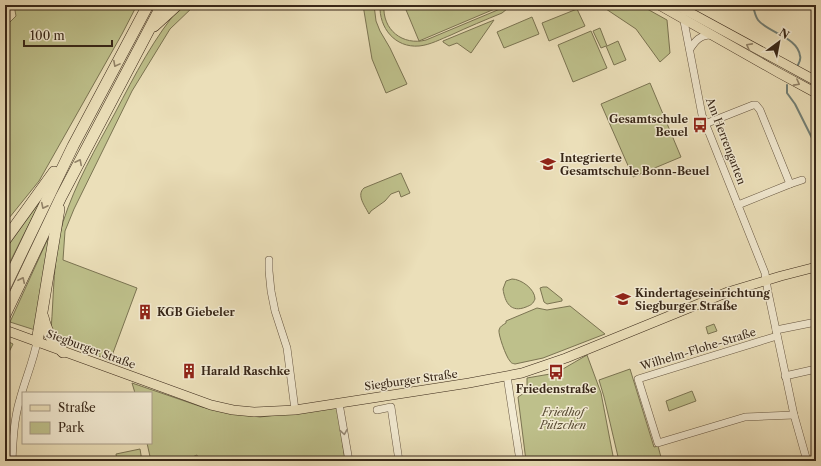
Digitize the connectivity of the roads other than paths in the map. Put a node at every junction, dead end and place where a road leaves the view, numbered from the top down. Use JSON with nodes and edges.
{"nodes":[{"id":1,"x":148,"y":5,"type":"edge"},
{"id":2,"x":162,"y":5,"type":"edge"},
{"id":3,"x":177,"y":5,"type":"edge"},
{"id":4,"x":659,"y":5,"type":"edge"},
{"id":5,"x":680,"y":6,"type":"edge"},
{"id":6,"x":684,"y":20,"type":"junction"},
{"id":7,"x":148,"y":32,"type":"junction"},
{"id":8,"x":711,"y":35,"type":"junction"},
{"id":9,"x":690,"y":49,"type":"junction"},
{"id":10,"x":816,"y":81,"type":"edge"},
{"id":11,"x":816,"y":92,"type":"edge"},
{"id":12,"x":705,"y":124,"type":"junction"},
{"id":13,"x":73,"y":146,"type":"junction"},
{"id":14,"x":802,"y":180,"type":"dead end"},
{"id":15,"x":790,"y":184,"type":"junction"},
{"id":16,"x":61,"y":197,"type":"junction"},
{"id":17,"x":738,"y":205,"type":"junction"},
{"id":18,"x":5,"y":240,"type":"edge"},
{"id":19,"x":269,"y":260,"type":"dead end"},
{"id":20,"x":816,"y":267,"type":"edge"},
{"id":21,"x":766,"y":280,"type":"junction"},
{"id":22,"x":5,"y":287,"type":"edge"},
{"id":23,"x":42,"y":314,"type":"junction"},
{"id":24,"x":5,"y":315,"type":"edge"},
{"id":25,"x":816,"y":322,"type":"edge"},
{"id":26,"x":5,"y":330,"type":"edge"},
{"id":27,"x":777,"y":333,"type":"junction"},
{"id":28,"x":37,"y":342,"type":"junction"},
{"id":29,"x":64,"y":352,"type":"junction"},
{"id":30,"x":816,"y":369,"type":"edge"},
{"id":31,"x":507,"y":376,"type":"junction"},
{"id":32,"x":785,"y":376,"type":"junction"},
{"id":33,"x":22,"y":392,"type":"edge"},
{"id":34,"x":22,"y":393,"type":"edge"},
{"id":35,"x":339,"y":402,"type":"junction"},
{"id":36,"x":294,"y":410,"type":"junction"},
{"id":37,"x":377,"y":410,"type":"dead end"},
{"id":38,"x":794,"y":415,"type":"junction"},
{"id":39,"x":12,"y":461,"type":"edge"},
{"id":40,"x":348,"y":461,"type":"edge"},
{"id":41,"x":399,"y":461,"type":"edge"},
{"id":42,"x":520,"y":461,"type":"edge"},
{"id":43,"x":807,"y":461,"type":"edge"}],
"edges":[{"from":1,"to":13,"type":"highway","one_way":true},
{"from":2,"to":7,"type":"highway"},
{"from":3,"to":7,"type":"highway"},
{"from":4,"to":6,"type":"main road"},
{"from":5,"to":6,"type":"street","name":"Am Herrengarten"},
{"from":10,"to":5,"type":"main road","one_way":true},
{"from":6,"to":8,"type":"main road"},
{"from":6,"to":9,"type":"street","name":"Am Herrengarten"},
{"from":16,"to":7,"type":"highway","one_way":true},
{"from":8,"to":9,"type":"street"},
{"from":8,"to":11,"type":"main road","one_way":true},
{"from":9,"to":12,"type":"street","name":"Am Herrengarten"},
{"from":12,"to":15,"type":"street"},
{"from":12,"to":17,"type":"street","name":"Am Herrengarten"},
{"from":13,"to":18,"type":"highway"},
{"from":13,"to":22,"type":"highway","one_way":true},
{"from":14,"to":15,"type":"street"},
{"from":15,"to":17,"type":"street"},
{"from":16,"to":23,"type":"highway"},
{"from":24,"to":16,"type":"highway","one_way":true},
{"from":17,"to":21,"type":"street","name":"Am Herrengarten"},
{"from":19,"to":36,"type":"street"},
{"from":20,"to":21,"type":"main road","name":"Siegburger Straße"},
{"from":21,"to":27,"type":"street","name":"Am Herrengarten"},
{"from":21,"to":31,"type":"main road","name":"Siegburger Straße"},
{"from":23,"to":28,"type":"highway"},
{"from":23,"to":29,"type":"highway"},
{"from":25,"to":27,"type":"street"},
{"from":26,"to":28,"type":"main road","name":"Siegburger Straße"},
{"from":27,"to":32,"type":"street","name":"Am Herrengarten"},
{"from":27,"to":38,"type":"street","name":"Wilhelm-Flohe-Straße"},
{"from":28,"to":29,"type":"main road","name":"Siegburger Straße"},
{"from":28,"to":33,"type":"street"},
{"from":29,"to":36,"type":"main road","name":"Siegburger Straße"},
{"from":30,"to":32,"type":"street"},
{"from":31,"to":35,"type":"main road","name":"Siegburger Straße"},
{"from":31,"to":42,"type":"street"},
{"from":32,"to":38,"type":"street","name":"Am Herrengarten"},
{"from":34,"to":39,"type":"street"},
{"from":35,"to":36,"type":"main road","name":"Siegburger Straße"},
{"from":35,"to":40,"type":"street","one_way":true},
{"from":37,"to":41,"type":"street"},
{"from":38,"to":43,"type":"street","name":"Am Herrengarten"}]}
